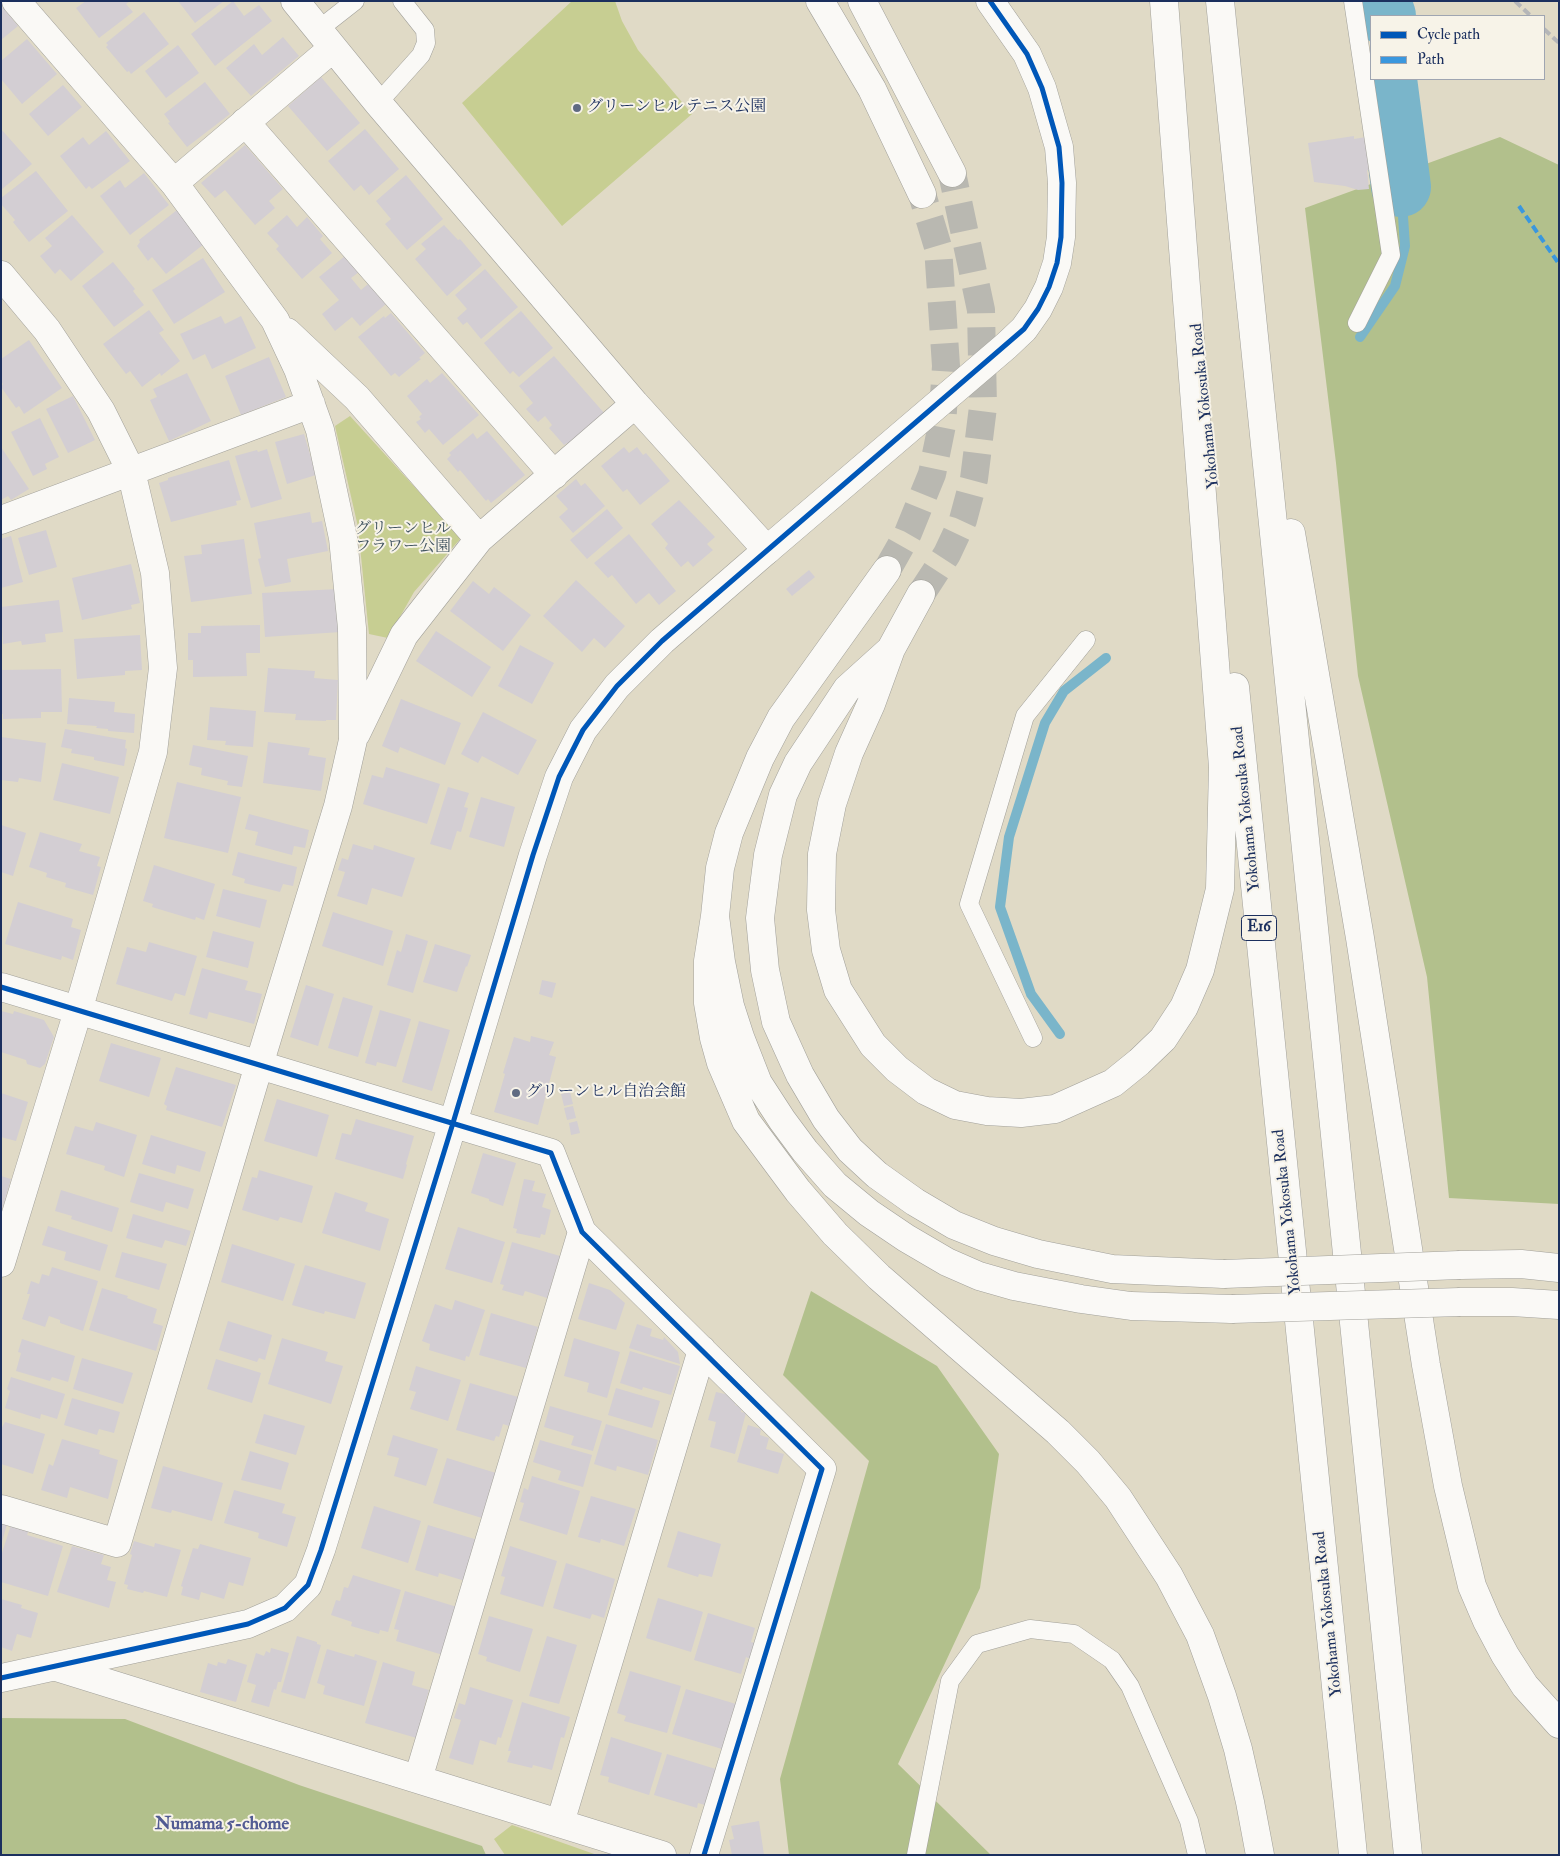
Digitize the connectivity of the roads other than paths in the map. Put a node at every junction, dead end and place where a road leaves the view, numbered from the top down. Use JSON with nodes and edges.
{"nodes":[{"id":1,"x":16,"y":1,"type":"edge"},
{"id":2,"x":295,"y":1,"type":"edge"},
{"id":3,"x":355,"y":1,"type":"edge"},
{"id":4,"x":402,"y":1,"type":"edge"},
{"id":5,"x":820,"y":1,"type":"edge"},
{"id":6,"x":862,"y":1,"type":"edge"},
{"id":7,"x":990,"y":1,"type":"edge"},
{"id":8,"x":1165,"y":1,"type":"edge"},
{"id":9,"x":1220,"y":1,"type":"edge"},
{"id":10,"x":1353,"y":1,"type":"edge"},
{"id":11,"x":325,"y":39,"type":"junction"},
{"id":12,"x":378,"y":103,"type":"junction"},
{"id":13,"x":245,"y":122,"type":"junction"},
{"id":14,"x":952,"y":173,"type":"tunnel mouth"},
{"id":15,"x":174,"y":183,"type":"junction"},
{"id":16,"x":922,"y":194,"type":"tunnel mouth"},
{"id":17,"x":1,"y":275,"type":"edge"},
{"id":18,"x":1249,"y":282,"type":"junction"},
{"id":19,"x":275,"y":320,"type":"junction"},
{"id":20,"x":1357,"y":323,"type":"dead end"},
{"id":21,"x":311,"y":404,"type":"junction"},
{"id":22,"x":635,"y":404,"type":"junction"},
{"id":23,"x":131,"y":472,"type":"junction"},
{"id":24,"x":554,"y":475,"type":"junction"},
{"id":25,"x":1,"y":520,"type":"edge"},
{"id":26,"x":479,"y":538,"type":"junction"},
{"id":27,"x":767,"y":550,"type":"junction"},
{"id":28,"x":887,"y":570,"type":"tunnel mouth"},
{"id":29,"x":921,"y":594,"type":"tunnel mouth"},
{"id":30,"x":1086,"y":640,"type":"dead end"},
{"id":31,"x":891,"y":649,"type":"junction"},
{"id":32,"x":353,"y":740,"type":"junction"},
{"id":33,"x":715,"y":916,"type":"junction"},
{"id":34,"x":1,"y":987,"type":"edge"},
{"id":35,"x":78,"y":1011,"type":"junction"},
{"id":36,"x":1033,"y":1038,"type":"dead end"},
{"id":37,"x":259,"y":1065,"type":"junction"},
{"id":38,"x":453,"y":1123,"type":"junction"},
{"id":39,"x":582,"y":1232,"type":"junction"},
{"id":40,"x":1,"y":1263,"type":"edge"},
{"id":41,"x":1559,"y":1268,"type":"edge"},
{"id":42,"x":1559,"y":1305,"type":"edge"},
{"id":43,"x":702,"y":1350,"type":"junction"},
{"id":44,"x":1,"y":1509,"type":"edge"},
{"id":45,"x":54,"y":1666,"type":"junction"},
{"id":46,"x":1,"y":1678,"type":"edge"},
{"id":47,"x":1559,"y":1724,"type":"edge"},
{"id":48,"x":418,"y":1779,"type":"junction"},
{"id":49,"x":560,"y":1823,"type":"junction"},
{"id":50,"x":662,"y":1855,"type":"edge"},
{"id":51,"x":704,"y":1855,"type":"edge"},
{"id":52,"x":916,"y":1855,"type":"edge"},
{"id":53,"x":1198,"y":1855,"type":"edge"},
{"id":54,"x":1260,"y":1855,"type":"edge"},
{"id":55,"x":1354,"y":1855,"type":"edge"},
{"id":56,"x":1408,"y":1855,"type":"edge"}],
"edges":[{"from":1,"to":15,"type":"main road"},
{"from":2,"to":11,"type":"main road"},
{"from":3,"to":11,"type":"lane"},
{"from":4,"to":12,"type":"lane"},
{"from":5,"to":16,"type":"main road"},
{"from":6,"to":14,"type":"main road"},
{"from":7,"to":27,"type":"main road"},
{"from":8,"to":31,"type":"main road"},
{"from":8,"to":55,"type":"main road","name":"Yokohama Yokosuka Road","number":"E16"},
{"from":9,"to":18,"type":"main road"},
{"from":10,"to":20,"type":"lane"},
{"from":11,"to":12,"type":"main road"},
{"from":11,"to":13,"type":"main road"},
{"from":12,"to":22,"type":"main road"},
{"from":13,"to":15,"type":"main road"},
{"from":13,"to":24,"type":"main road"},
{"from":15,"to":19,"type":"main road"},
{"from":17,"to":23,"type":"main road"},
{"from":18,"to":47,"type":"main road"},
{"from":18,"to":56,"type":"main road"},
{"from":19,"to":21,"type":"main road"},
{"from":19,"to":26,"type":"main road"},
{"from":21,"to":23,"type":"main road"},
{"from":21,"to":32,"type":"main road"},
{"from":22,"to":24,"type":"main road"},
{"from":22,"to":27,"type":"main road"},
{"from":23,"to":25,"type":"main road"},
{"from":23,"to":35,"type":"main road"},
{"from":24,"to":26,"type":"main road"},
{"from":26,"to":32,"type":"main road"},
{"from":27,"to":38,"type":"main road"},
{"from":28,"to":33,"type":"main road"},
{"from":29,"to":31,"type":"main road"},
{"from":30,"to":36,"type":"lane"},
{"from":31,"to":41,"type":"main road","bridge":true},
{"from":32,"to":37,"type":"main road"},
{"from":33,"to":42,"type":"main road","bridge":true},
{"from":33,"to":54,"type":"main road"},
{"from":34,"to":35,"type":"main road"},
{"from":35,"to":37,"type":"main road"},
{"from":35,"to":40,"type":"main road"},
{"from":37,"to":38,"type":"main road"},
{"from":37,"to":44,"type":"main road"},
{"from":38,"to":39,"type":"main road"},
{"from":38,"to":45,"type":"main road"},
{"from":39,"to":43,"type":"main road"},
{"from":39,"to":48,"type":"main road"},
{"from":43,"to":49,"type":"main road"},
{"from":43,"to":51,"type":"main road"},
{"from":45,"to":46,"type":"main road"},
{"from":45,"to":48,"type":"main road"},
{"from":48,"to":49,"type":"main road"},
{"from":49,"to":50,"type":"main road"},
{"from":52,"to":53,"type":"lane"}]}
